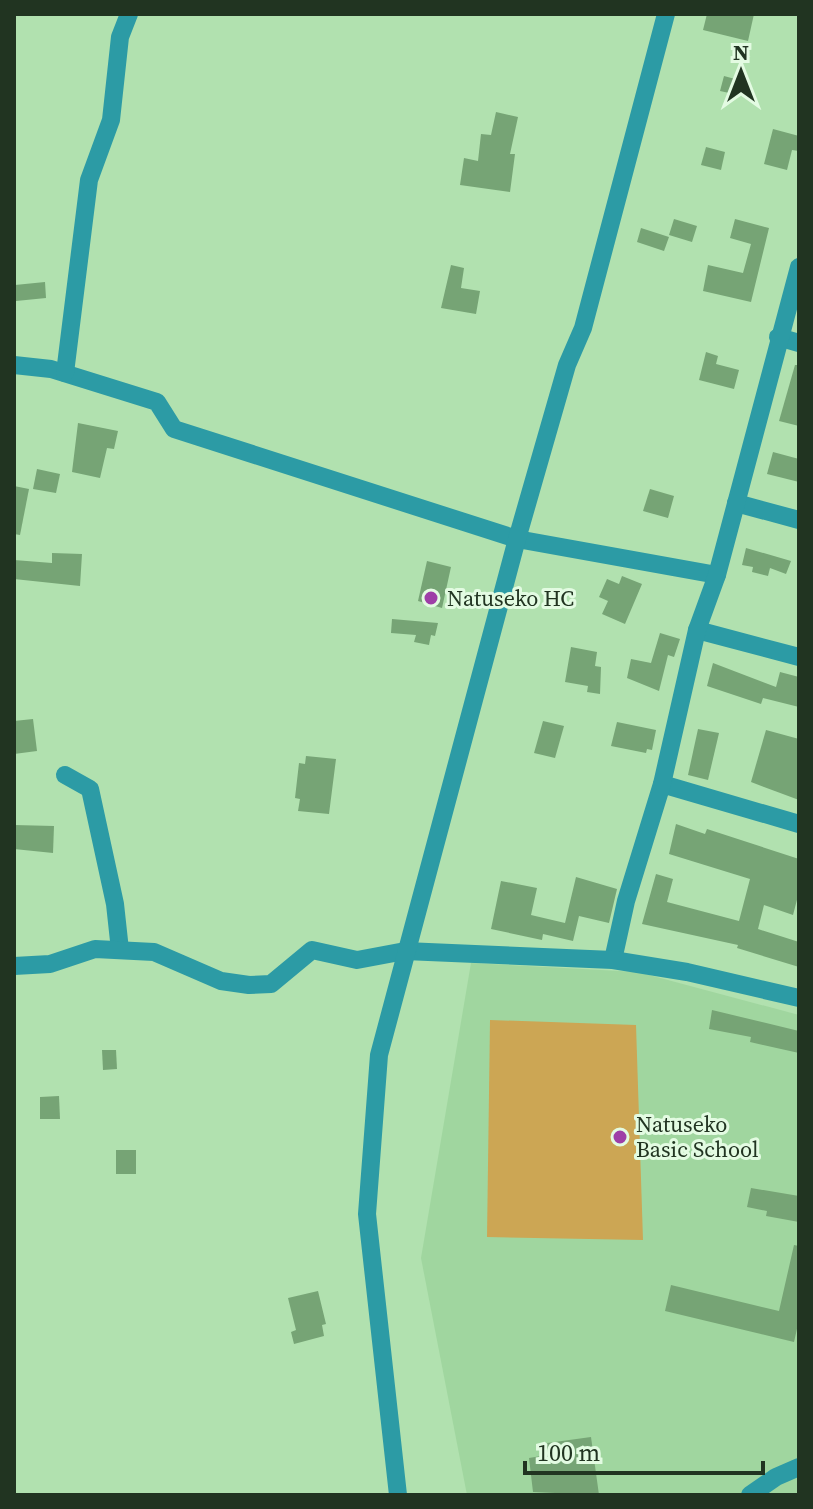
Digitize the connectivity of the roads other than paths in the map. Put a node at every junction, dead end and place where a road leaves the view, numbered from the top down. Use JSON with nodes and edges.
{"nodes":[{"id":1,"x":129,"y":14,"type":"edge"},
{"id":2,"x":666,"y":14,"type":"edge"},
{"id":3,"x":799,"y":267,"type":"edge"},
{"id":4,"x":778,"y":337,"type":"junction"},
{"id":5,"x":799,"y":343,"type":"edge"},
{"id":6,"x":14,"y":365,"type":"edge"},
{"id":7,"x":65,"y":373,"type":"junction"},
{"id":8,"x":736,"y":503,"type":"junction"},
{"id":9,"x":799,"y":520,"type":"edge"},
{"id":10,"x":517,"y":539,"type":"junction"},
{"id":11,"x":717,"y":575,"type":"junction"},
{"id":12,"x":697,"y":630,"type":"junction"},
{"id":13,"x":799,"y":657,"type":"edge"},
{"id":14,"x":65,"y":775,"type":"dead end"},
{"id":15,"x":662,"y":784,"type":"junction"},
{"id":16,"x":799,"y":824,"type":"edge"},
{"id":17,"x":120,"y":950,"type":"junction"},
{"id":18,"x":405,"y":951,"type":"junction"},
{"id":19,"x":613,"y":960,"type":"junction"},
{"id":20,"x":14,"y":966,"type":"edge"},
{"id":21,"x":799,"y":998,"type":"edge"},
{"id":22,"x":799,"y":1467,"type":"edge"},
{"id":23,"x":398,"y":1495,"type":"edge"},
{"id":24,"x":750,"y":1495,"type":"edge"}],
"edges":[{"from":1,"to":7,"type":"street"},
{"from":2,"to":10,"type":"street"},
{"from":3,"to":4,"type":"street"},
{"from":4,"to":5,"type":"street"},
{"from":4,"to":8,"type":"street"},
{"from":6,"to":7,"type":"street"},
{"from":7,"to":10,"type":"street"},
{"from":8,"to":9,"type":"street"},
{"from":8,"to":11,"type":"street"},
{"from":10,"to":11,"type":"street"},
{"from":10,"to":18,"type":"street"},
{"from":11,"to":12,"type":"street"},
{"from":12,"to":13,"type":"street"},
{"from":12,"to":15,"type":"street"},
{"from":14,"to":17,"type":"street"},
{"from":15,"to":16,"type":"street"},
{"from":15,"to":19,"type":"street"},
{"from":17,"to":18,"type":"street"},
{"from":17,"to":20,"type":"street"},
{"from":18,"to":19,"type":"street"},
{"from":18,"to":23,"type":"street"},
{"from":19,"to":21,"type":"street"},
{"from":22,"to":24,"type":"street"}]}
